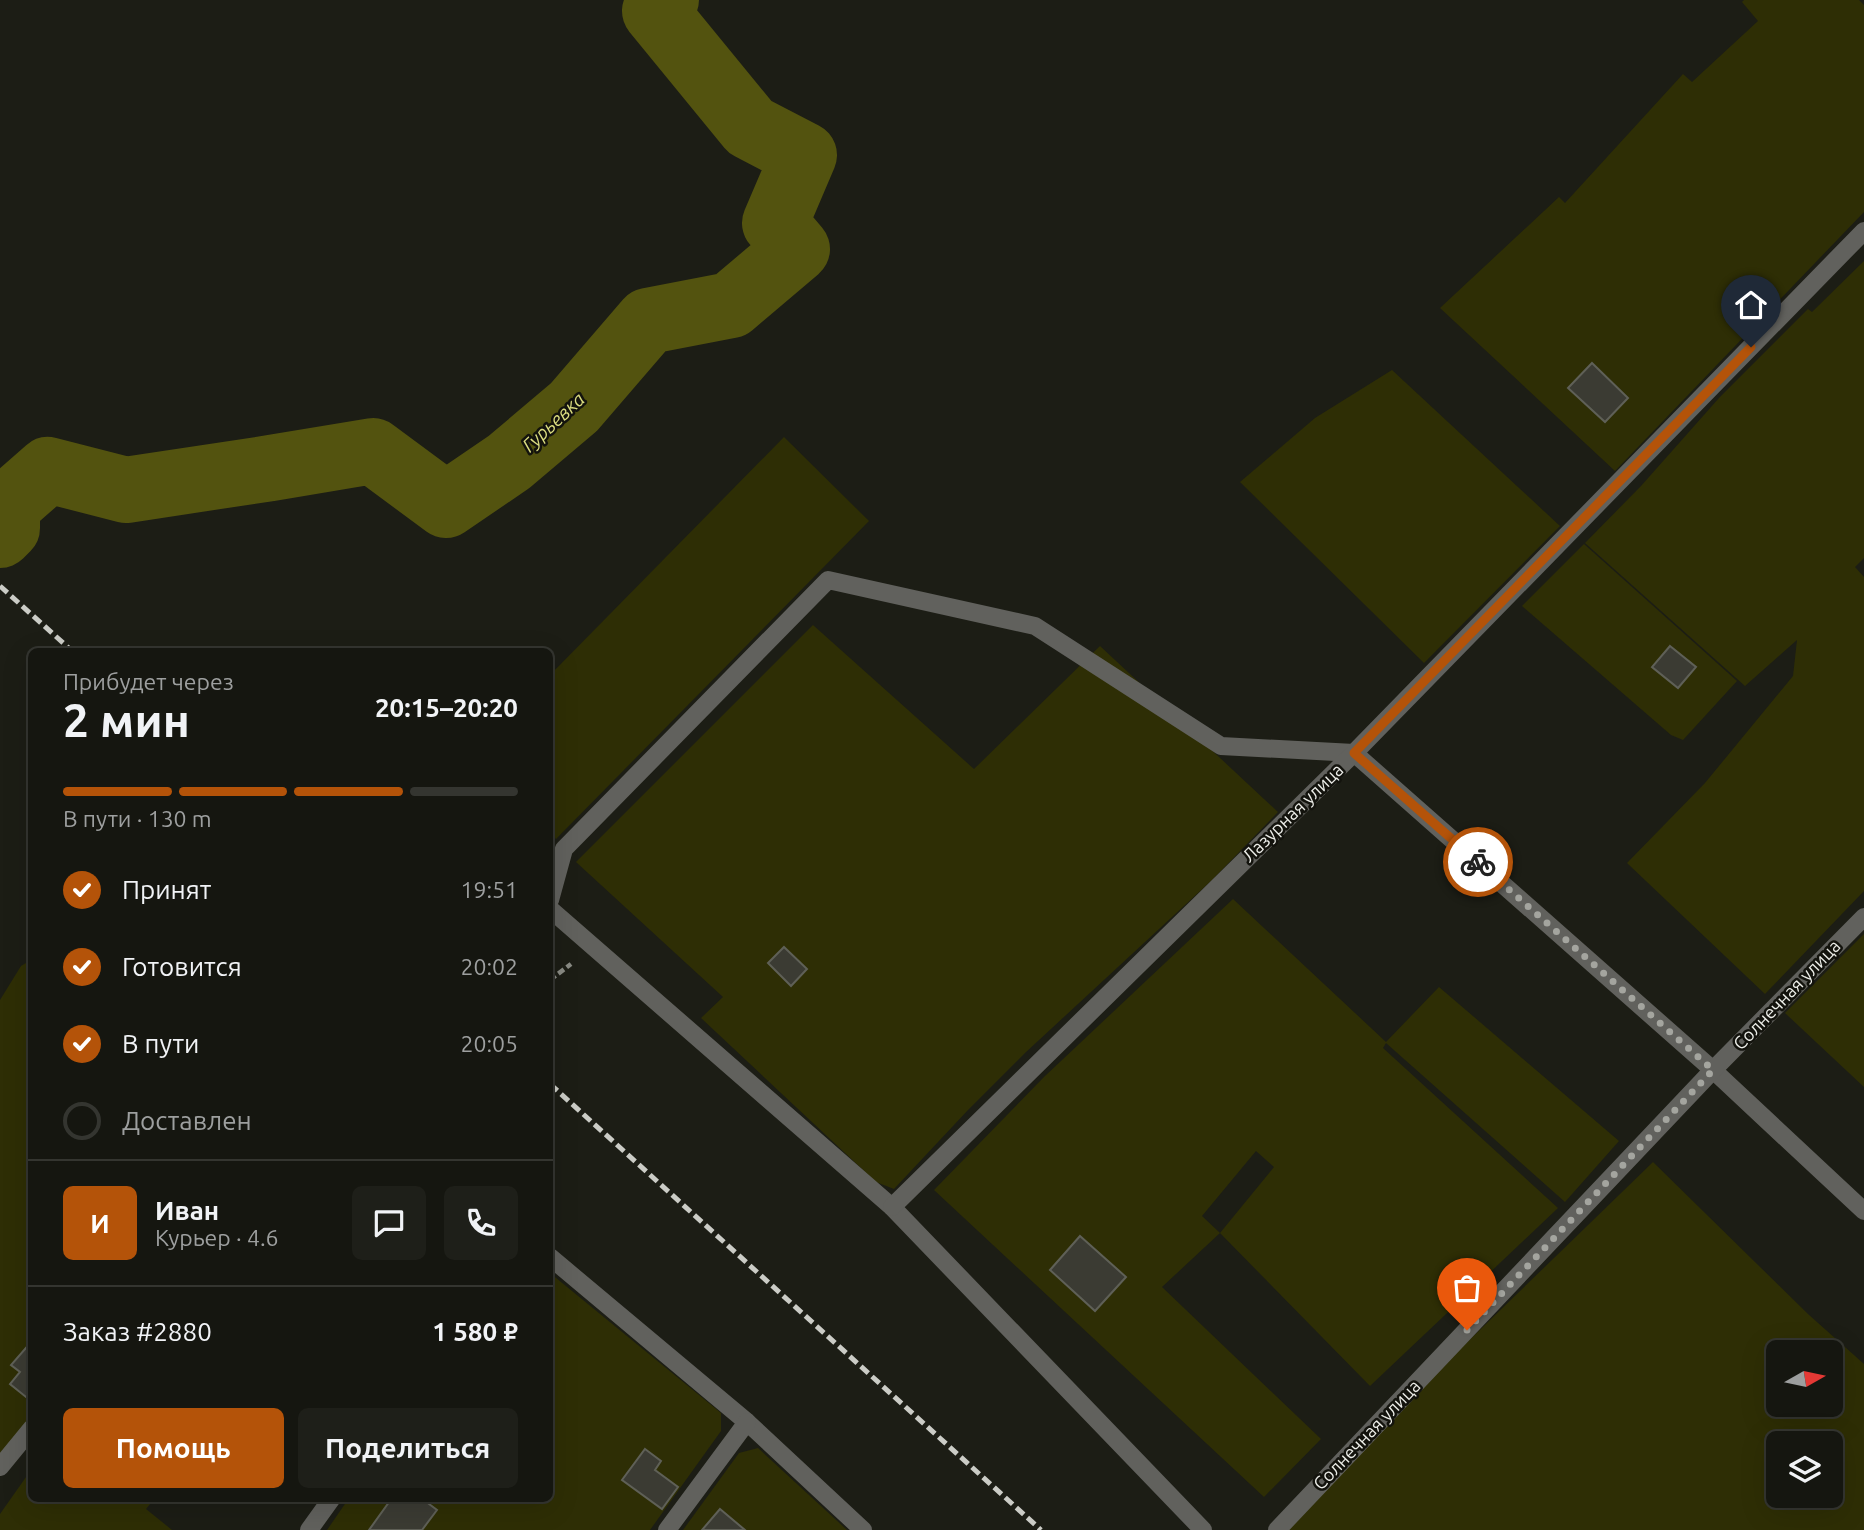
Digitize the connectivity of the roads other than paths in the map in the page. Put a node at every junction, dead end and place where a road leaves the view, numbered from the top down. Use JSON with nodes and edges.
{"nodes":[{"id":1,"x":1864,"y":231,"type":"edge"},
{"id":2,"x":1354,"y":753,"type":"junction"},
{"id":3,"x":553,"y":890,"type":"edge"},
{"id":4,"x":553,"y":912,"type":"edge"},
{"id":5,"x":1864,"y":917,"type":"edge"},
{"id":6,"x":1713,"y":1070,"type":"junction"},
{"id":7,"x":892,"y":1207,"type":"junction"},
{"id":8,"x":1864,"y":1211,"type":"edge"},
{"id":9,"x":553,"y":1260,"type":"edge"},
{"id":10,"x":747,"y":1422,"type":"junction"},
{"id":11,"x":28,"y":1433,"type":"edge"},
{"id":12,"x":0,"y":1467,"type":"edge"},
{"id":13,"x":329,"y":1502,"type":"edge"},
{"id":14,"x":309,"y":1530,"type":"edge"},
{"id":15,"x":667,"y":1530,"type":"edge"},
{"id":16,"x":863,"y":1530,"type":"edge"},
{"id":17,"x":1203,"y":1530,"type":"edge"},
{"id":18,"x":1277,"y":1530,"type":"edge"}],
"edges":[{"from":1,"to":2,"type":"street","name":"Лазурная улица"},
{"from":2,"to":3,"type":"street"},
{"from":2,"to":6,"type":"street"},
{"from":2,"to":7,"type":"street","name":"Лазурная улица"},
{"from":4,"to":7,"type":"street"},
{"from":5,"to":6,"type":"street","name":"Солнечная улица"},
{"from":6,"to":8,"type":"street"},
{"from":6,"to":18,"type":"street","name":"Солнечная улица"},
{"from":7,"to":17,"type":"street"},
{"from":9,"to":10,"type":"street"},
{"from":10,"to":15,"type":"street"},
{"from":10,"to":16,"type":"street"},
{"from":11,"to":12,"type":"street"},
{"from":13,"to":14,"type":"street"}]}
